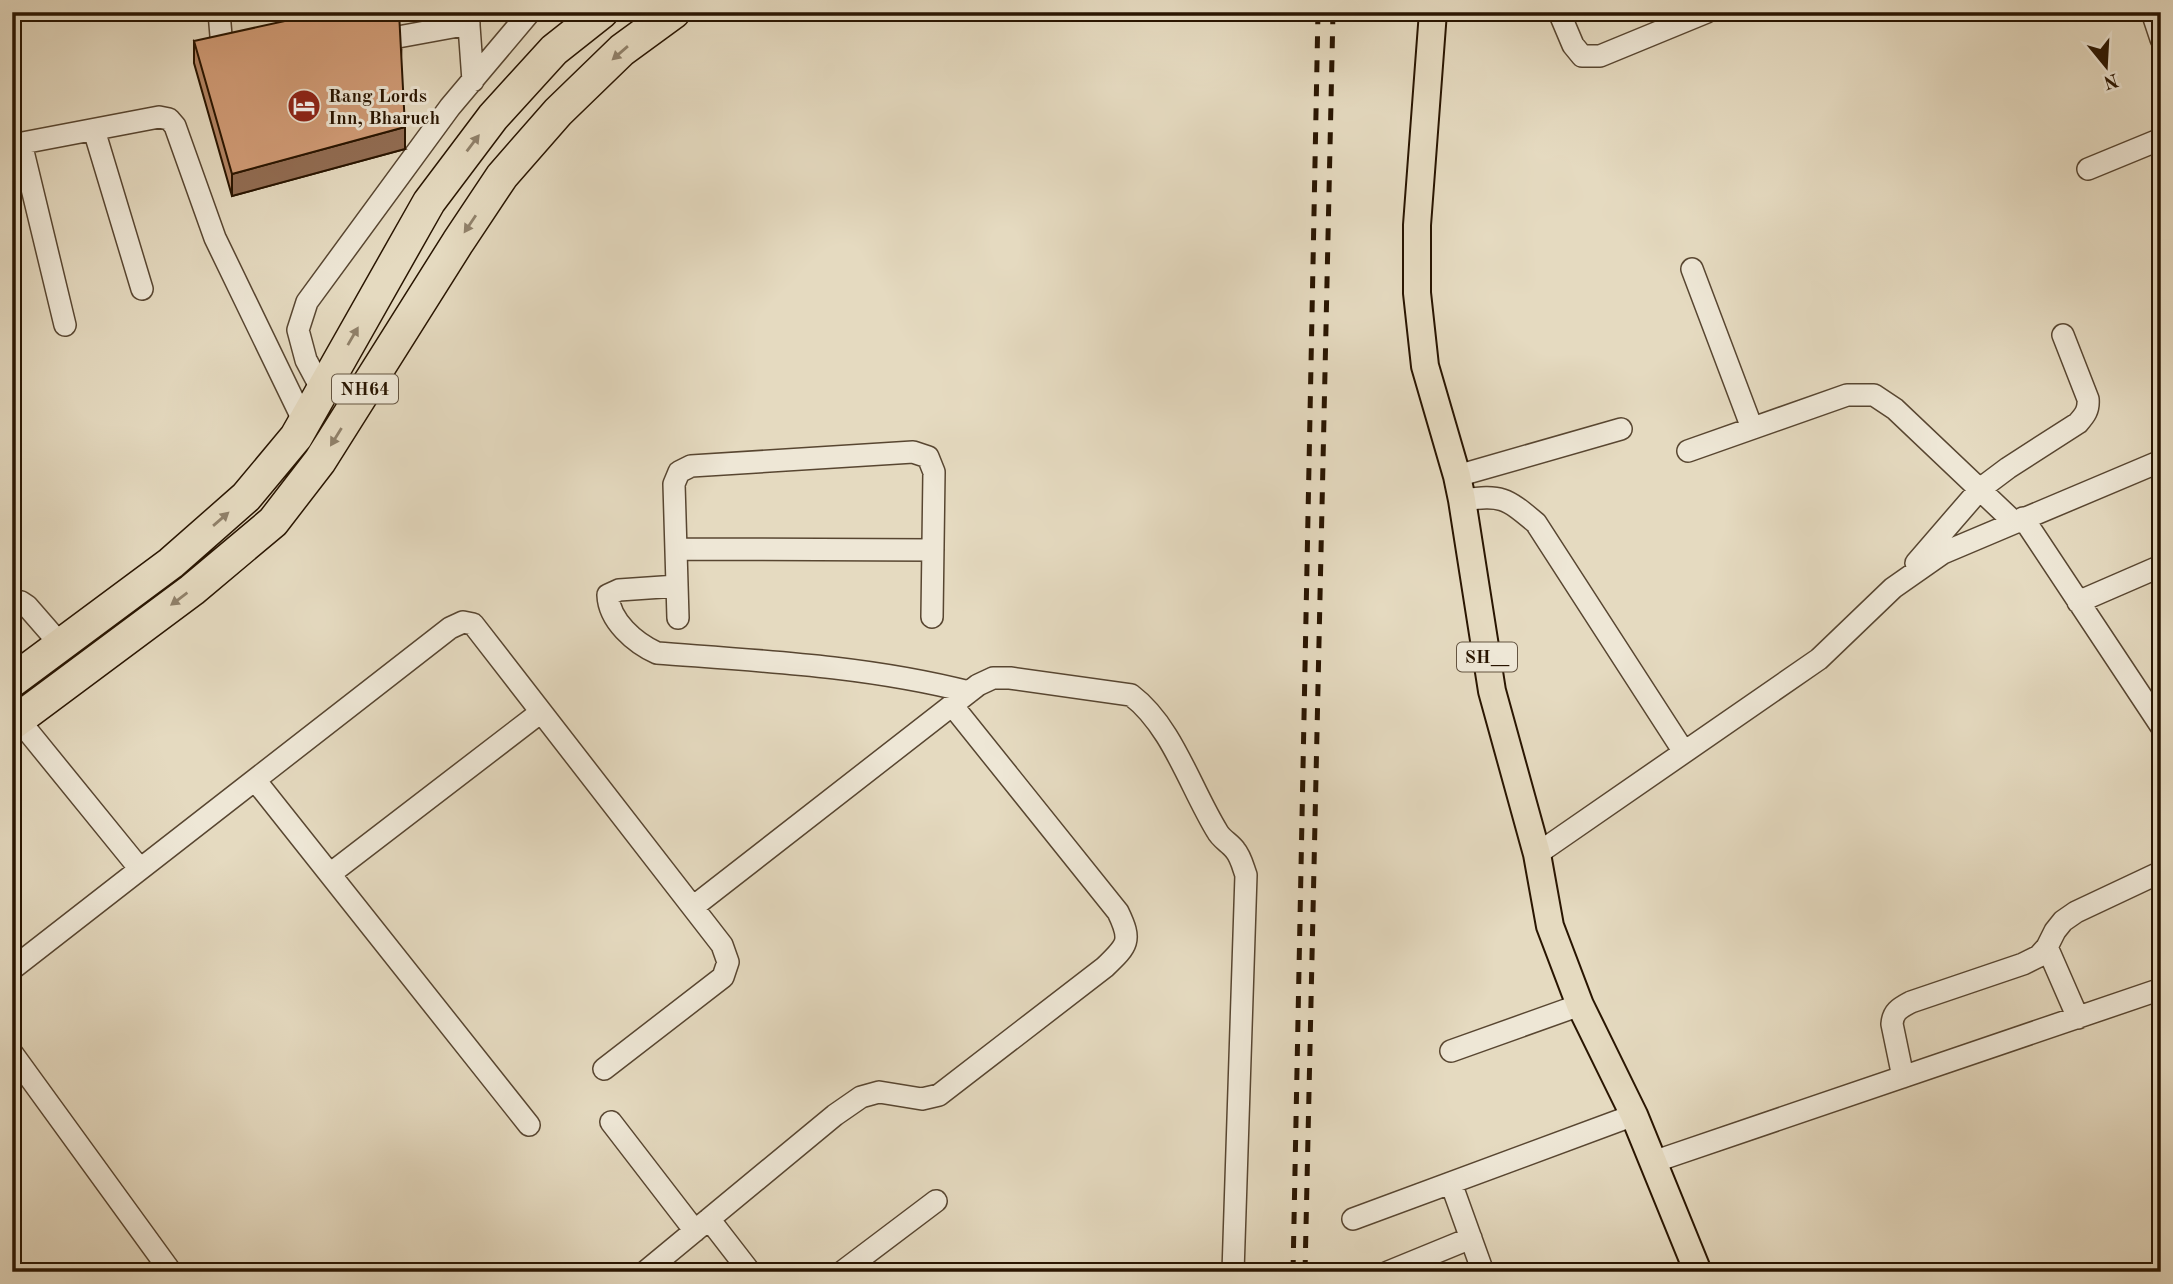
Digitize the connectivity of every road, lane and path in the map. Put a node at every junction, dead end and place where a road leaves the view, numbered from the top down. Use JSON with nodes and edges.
{"nodes":[{"id":1,"x":219,"y":12,"type":"edge"},
{"id":2,"x":530,"y":12,"type":"edge"},
{"id":3,"x":602,"y":12,"type":"edge"},
{"id":4,"x":674,"y":12,"type":"edge"},
{"id":5,"x":1433,"y":12,"type":"edge"},
{"id":6,"x":1559,"y":12,"type":"edge"},
{"id":7,"x":1707,"y":12,"type":"edge"},
{"id":8,"x":2152,"y":12,"type":"edge"},
{"id":9,"x":468,"y":18,"type":"edge"},
{"id":10,"x":2161,"y":39,"type":"edge"},
{"id":11,"x":222,"y":48,"type":"edge"},
{"id":12,"x":391,"y":73,"type":"edge"},
{"id":13,"x":473,"y":80,"type":"junction"},
{"id":14,"x":94,"y":130,"type":"junction"},
{"id":15,"x":2161,"y":139,"type":"edge"},
{"id":16,"x":17,"y":144,"type":"edge"},
{"id":17,"x":399,"y":149,"type":"edge"},
{"id":18,"x":2088,"y":169,"type":"dead end"},
{"id":19,"x":401,"y":174,"type":"junction"},
{"id":20,"x":1692,"y":269,"type":"dead end"},
{"id":21,"x":142,"y":289,"type":"dead end"},
{"id":22,"x":65,"y":326,"type":"dead end"},
{"id":23,"x":2063,"y":334,"type":"dead end"},
{"id":24,"x":322,"y":390,"type":"junction"},
{"id":25,"x":304,"y":422,"type":"junction"},
{"id":26,"x":1752,"y":428,"type":"junction"},
{"id":27,"x":1621,"y":429,"type":"dead end"},
{"id":28,"x":1688,"y":451,"type":"dead end"},
{"id":29,"x":2161,"y":461,"type":"edge"},
{"id":30,"x":1460,"y":488,"type":"junction"},
{"id":31,"x":1980,"y":489,"type":"junction"},
{"id":32,"x":2018,"y":520,"type":"junction"},
{"id":33,"x":676,"y":549,"type":"junction"},
{"id":34,"x":933,"y":550,"type":"junction"},
{"id":35,"x":2161,"y":566,"type":"edge"},
{"id":36,"x":677,"y":586,"type":"junction"},
{"id":37,"x":1893,"y":588,"type":"junction"},
{"id":38,"x":12,"y":601,"type":"edge"},
{"id":39,"x":2078,"y":602,"type":"junction"},
{"id":40,"x":932,"y":617,"type":"dead end"},
{"id":41,"x":678,"y":618,"type":"dead end"},
{"id":42,"x":61,"y":645,"type":"junction"},
{"id":43,"x":12,"y":681,"type":"edge"},
{"id":44,"x":960,"y":699,"type":"junction"},
{"id":45,"x":541,"y":712,"type":"junction"},
{"id":46,"x":15,"y":722,"type":"edge"},
{"id":47,"x":2161,"y":726,"type":"edge"},
{"id":48,"x":1685,"y":752,"type":"junction"},
{"id":49,"x":255,"y":780,"type":"junction"},
{"id":50,"x":1537,"y":853,"type":"junction"},
{"id":51,"x":140,"y":870,"type":"junction"},
{"id":52,"x":2161,"y":872,"type":"edge"},
{"id":53,"x":330,"y":874,"type":"junction"},
{"id":54,"x":693,"y":907,"type":"junction"},
{"id":55,"x":2048,"y":947,"type":"junction"},
{"id":56,"x":12,"y":969,"type":"edge"},
{"id":57,"x":2161,"y":989,"type":"edge"},
{"id":58,"x":1580,"y":1005,"type":"junction"},
{"id":59,"x":2078,"y":1018,"type":"junction"},
{"id":60,"x":1451,"y":1051,"type":"dead end"},
{"id":61,"x":12,"y":1052,"type":"edge"},
{"id":62,"x":604,"y":1069,"type":"dead end"},
{"id":63,"x":1903,"y":1077,"type":"junction"},
{"id":64,"x":1634,"y":1115,"type":"junction"},
{"id":65,"x":611,"y":1122,"type":"dead end"},
{"id":66,"x":529,"y":1125,"type":"dead end"},
{"id":67,"x":1653,"y":1162,"type":"junction"},
{"id":68,"x":1451,"y":1183,"type":"junction"},
{"id":69,"x":936,"y":1201,"type":"dead end"},
{"id":70,"x":1353,"y":1219,"type":"dead end"},
{"id":71,"x":702,"y":1225,"type":"junction"},
{"id":72,"x":1471,"y":1238,"type":"junction"},
{"id":73,"x":171,"y":1272,"type":"edge"},
{"id":74,"x":645,"y":1272,"type":"edge"},
{"id":75,"x":750,"y":1272,"type":"edge"},
{"id":76,"x":842,"y":1272,"type":"edge"},
{"id":77,"x":1233,"y":1272,"type":"edge"},
{"id":78,"x":1388,"y":1272,"type":"edge"},
{"id":79,"x":1483,"y":1272,"type":"edge"},
{"id":80,"x":1698,"y":1272,"type":"edge"}],
"edges":[{"from":1,"to":11,"type":"street"},
{"from":2,"to":13,"type":"street"},
{"from":24,"to":3,"type":"highway","number":"NH64","one_way":true},
{"from":4,"to":46,"type":"highway","number":"NH64","one_way":true},
{"from":5,"to":30,"type":"main road","number":"SH__"},
{"from":6,"to":7,"type":"street"},
{"from":8,"to":10,"type":"street"},
{"from":9,"to":12,"type":"street"},
{"from":9,"to":13,"type":"street"},
{"from":13,"to":19,"type":"street"},
{"from":14,"to":16,"type":"street"},
{"from":14,"to":21,"type":"street"},
{"from":14,"to":25,"type":"street"},
{"from":15,"to":18,"type":"street"},
{"from":16,"to":22,"type":"street"},
{"from":17,"to":19,"type":"street"},
{"from":19,"to":24,"type":"street"},
{"from":20,"to":26,"type":"street"},
{"from":23,"to":31,"type":"street"},
{"from":24,"to":25,"type":"highway","number":"NH64"},
{"from":42,"to":25,"type":"highway","number":"NH64","one_way":true},
{"from":26,"to":28,"type":"street"},
{"from":26,"to":31,"type":"street"},
{"from":27,"to":30,"type":"street"},
{"from":29,"to":32,"type":"street"},
{"from":30,"to":48,"type":"street"},
{"from":30,"to":50,"type":"main road","number":"SH__"},
{"from":31,"to":32,"type":"street"},
{"from":31,"to":37,"type":"street"},
{"from":32,"to":37,"type":"street"},
{"from":32,"to":39,"type":"street"},
{"from":33,"to":34,"type":"street"},
{"from":33,"to":34,"type":"street"},
{"from":33,"to":36,"type":"street"},
{"from":34,"to":40,"type":"street"},
{"from":35,"to":39,"type":"street"},
{"from":36,"to":41,"type":"street"},
{"from":36,"to":44,"type":"street"},
{"from":37,"to":48,"type":"street"},
{"from":38,"to":42,"type":"street"},
{"from":39,"to":47,"type":"street"},
{"from":42,"to":43,"type":"highway","number":"NH64"},
{"from":44,"to":54,"type":"street"},
{"from":44,"to":71,"type":"street"},
{"from":44,"to":77,"type":"street"},
{"from":45,"to":49,"type":"street"},
{"from":45,"to":53,"type":"street"},
{"from":45,"to":54,"type":"street"},
{"from":46,"to":51,"type":"street"},
{"from":48,"to":50,"type":"street"},
{"from":49,"to":51,"type":"street"},
{"from":49,"to":53,"type":"street"},
{"from":50,"to":58,"type":"main road","number":"SH__"},
{"from":51,"to":56,"type":"street"},
{"from":52,"to":55,"type":"street"},
{"from":53,"to":66,"type":"street"},
{"from":54,"to":62,"type":"street"},
{"from":55,"to":59,"type":"street"},
{"from":55,"to":63,"type":"street"},
{"from":57,"to":59,"type":"street"},
{"from":58,"to":60,"type":"street"},
{"from":58,"to":64,"type":"main road","number":"SH__"},
{"from":59,"to":63,"type":"street"},
{"from":61,"to":73,"type":"street"},
{"from":63,"to":67,"type":"street"},
{"from":64,"to":67,"type":"main road","number":"SH__"},
{"from":64,"to":68,"type":"street"},
{"from":65,"to":71,"type":"street"},
{"from":67,"to":80,"type":"main road","number":"SH__"},
{"from":68,"to":70,"type":"street"},
{"from":68,"to":72,"type":"street"},
{"from":69,"to":76,"type":"street"},
{"from":71,"to":74,"type":"street"},
{"from":71,"to":75,"type":"street"},
{"from":72,"to":78,"type":"street"},
{"from":72,"to":79,"type":"street"}]}
